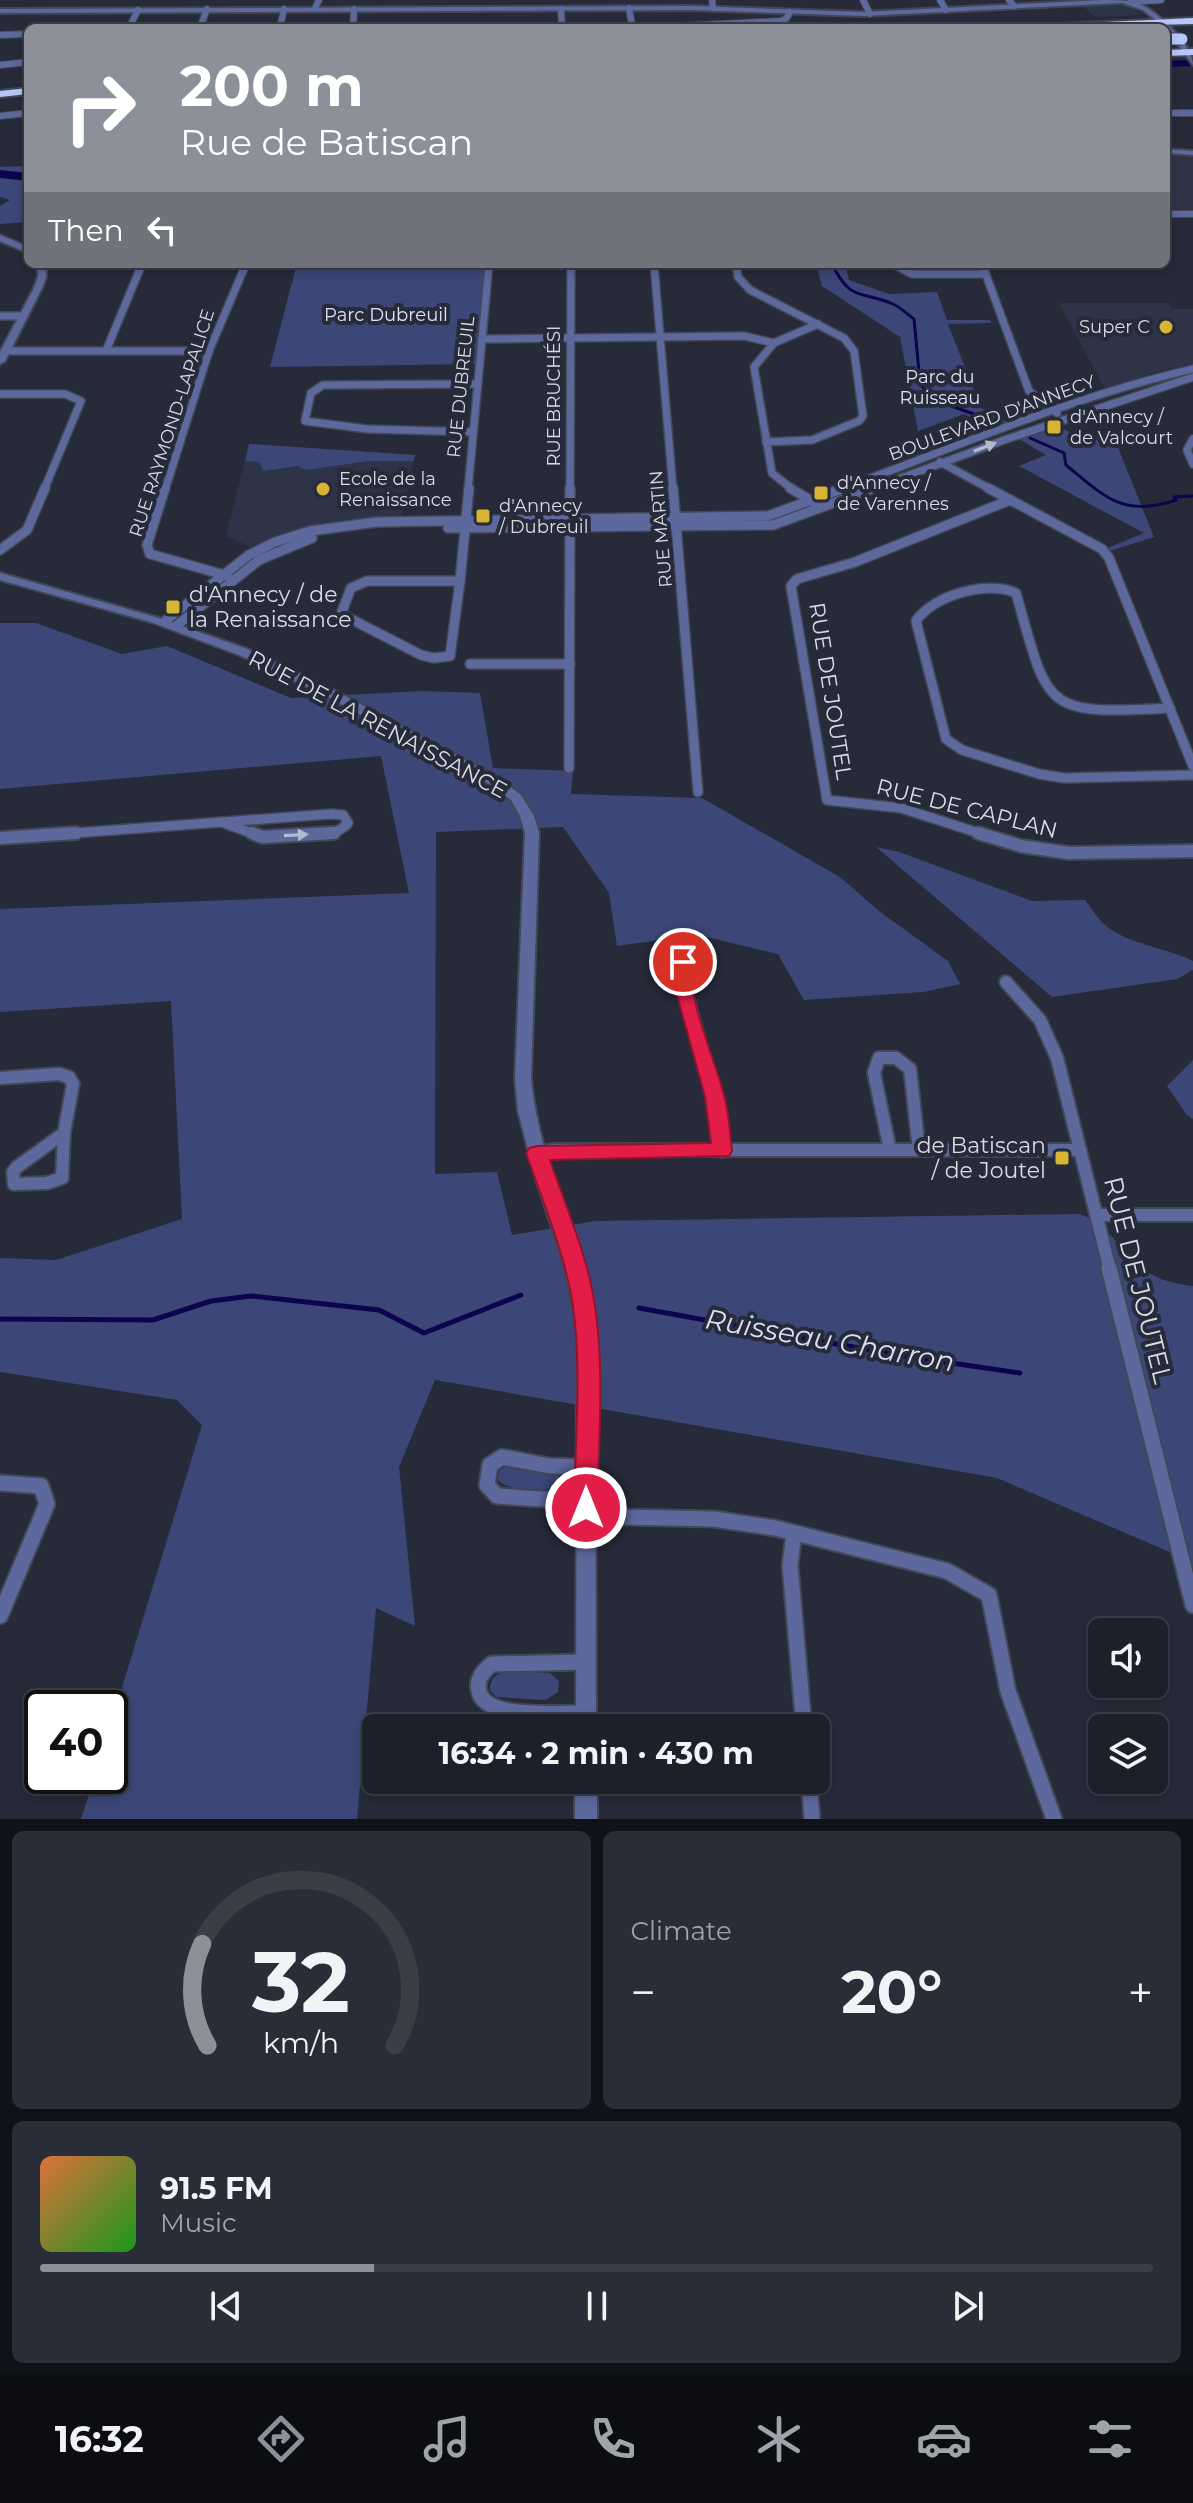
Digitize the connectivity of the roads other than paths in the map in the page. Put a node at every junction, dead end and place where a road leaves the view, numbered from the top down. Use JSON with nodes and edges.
{"nodes":[{"id":1,"x":863,"y":0,"type":"edge"},
{"id":2,"x":940,"y":0,"type":"edge"},
{"id":3,"x":1161,"y":0,"type":"edge"},
{"id":4,"x":1154,"y":1,"type":"edge"},
{"id":5,"x":1134,"y":2,"type":"edge"},
{"id":6,"x":1011,"y":3,"type":"edge"},
{"id":7,"x":317,"y":4,"type":"edge"},
{"id":8,"x":713,"y":4,"type":"edge"},
{"id":9,"x":629,"y":8,"type":"junction"},
{"id":10,"x":207,"y":9,"type":"junction"},
{"id":11,"x":284,"y":9,"type":"junction"},
{"id":12,"x":354,"y":9,"type":"junction"},
{"id":13,"x":561,"y":9,"type":"junction"},
{"id":14,"x":138,"y":10,"type":"junction"},
{"id":15,"x":946,"y":10,"type":"junction"},
{"id":16,"x":0,"y":11,"type":"edge"},
{"id":17,"x":790,"y":12,"type":"junction"},
{"id":18,"x":870,"y":14,"type":"junction"},
{"id":19,"x":1193,"y":21,"type":"edge"},
{"id":20,"x":131,"y":24,"type":"edge"},
{"id":21,"x":201,"y":24,"type":"edge"},
{"id":22,"x":281,"y":24,"type":"edge"},
{"id":23,"x":353,"y":24,"type":"edge"},
{"id":24,"x":562,"y":24,"type":"edge"},
{"id":25,"x":632,"y":24,"type":"edge"},
{"id":26,"x":733,"y":24,"type":"edge"},
{"id":27,"x":1158,"y":24,"type":"edge"},
{"id":28,"x":24,"y":34,"type":"edge"},
{"id":29,"x":0,"y":35,"type":"edge"},
{"id":30,"x":1170,"y":40,"type":"edge"},
{"id":31,"x":1170,"y":42,"type":"edge"},
{"id":32,"x":1184,"y":58,"type":"edge"},
{"id":33,"x":24,"y":62,"type":"edge"},
{"id":34,"x":0,"y":65,"type":"edge"},
{"id":35,"x":24,"y":89,"type":"edge"},
{"id":36,"x":0,"y":92,"type":"edge"},
{"id":37,"x":24,"y":113,"type":"edge"},
{"id":38,"x":1170,"y":113,"type":"edge"},
{"id":39,"x":1193,"y":113,"type":"edge"},
{"id":40,"x":2,"y":116,"type":"edge"},
{"id":41,"x":0,"y":124,"type":"edge"},
{"id":42,"x":1170,"y":151,"type":"edge"},
{"id":43,"x":1193,"y":153,"type":"edge"},
{"id":44,"x":1170,"y":214,"type":"edge"},
{"id":45,"x":1193,"y":214,"type":"edge"},
{"id":46,"x":22,"y":236,"type":"dead end"},
{"id":47,"x":5,"y":240,"type":"edge"},
{"id":48,"x":24,"y":248,"type":"edge"},
{"id":49,"x":42,"y":268,"type":"edge"},
{"id":50,"x":140,"y":268,"type":"edge"},
{"id":51,"x":244,"y":268,"type":"edge"},
{"id":52,"x":489,"y":268,"type":"edge"},
{"id":53,"x":571,"y":268,"type":"edge"},
{"id":54,"x":654,"y":268,"type":"edge"},
{"id":55,"x":737,"y":268,"type":"edge"},
{"id":56,"x":897,"y":268,"type":"edge"},
{"id":57,"x":984,"y":268,"type":"edge"},
{"id":58,"x":986,"y":274,"type":"junction"},
{"id":59,"x":0,"y":316,"type":"edge"},
{"id":60,"x":23,"y":316,"type":"junction"},
{"id":61,"x":818,"y":324,"type":"junction"},
{"id":62,"x":660,"y":338,"type":"junction"},
{"id":63,"x":482,"y":339,"type":"junction"},
{"id":64,"x":570,"y":339,"type":"junction"},
{"id":65,"x":774,"y":343,"type":"junction"},
{"id":66,"x":106,"y":351,"type":"junction"},
{"id":67,"x":209,"y":351,"type":"junction"},
{"id":68,"x":2,"y":356,"type":"edge"},
{"id":69,"x":1193,"y":369,"type":"edge"},
{"id":70,"x":1193,"y":377,"type":"edge"},
{"id":71,"x":478,"y":384,"type":"junction"},
{"id":72,"x":0,"y":394,"type":"edge"},
{"id":73,"x":1055,"y":411,"type":"junction"},
{"id":74,"x":1067,"y":418,"type":"junction"},
{"id":75,"x":472,"y":432,"type":"junction"},
{"id":76,"x":1193,"y":439,"type":"edge"},
{"id":77,"x":766,"y":442,"type":"junction"},
{"id":78,"x":930,"y":457,"type":"junction"},
{"id":79,"x":942,"y":463,"type":"junction"},
{"id":80,"x":1193,"y":464,"type":"edge"},
{"id":81,"x":1010,"y":500,"type":"junction"},
{"id":82,"x":812,"y":501,"type":"junction"},
{"id":83,"x":824,"y":508,"type":"junction"},
{"id":84,"x":677,"y":523,"type":"junction"},
{"id":85,"x":464,"y":524,"type":"junction"},
{"id":86,"x":570,"y":524,"type":"junction"},
{"id":87,"x":0,"y":550,"type":"edge"},
{"id":88,"x":223,"y":575,"type":"junction"},
{"id":89,"x":0,"y":576,"type":"edge"},
{"id":90,"x":236,"y":578,"type":"junction"},
{"id":91,"x":460,"y":581,"type":"junction"},
{"id":92,"x":170,"y":624,"type":"junction"},
{"id":93,"x":470,"y":664,"type":"dead end"},
{"id":94,"x":570,"y":664,"type":"junction"},
{"id":95,"x":1170,"y":708,"type":"junction"},
{"id":96,"x":1193,"y":766,"type":"edge"},
{"id":97,"x":569,"y":768,"type":"dead end"},
{"id":98,"x":1193,"y":775,"type":"edge"},
{"id":99,"x":698,"y":792,"type":"dead end"},
{"id":100,"x":827,"y":800,"type":"joint"},
{"id":101,"x":221,"y":822,"type":"junction"},
{"id":102,"x":0,"y":838,"type":"edge"},
{"id":103,"x":1193,"y":851,"type":"edge"},
{"id":104,"x":1006,"y":982,"type":"dead end"},
{"id":105,"x":684,"y":991,"type":"dead end"},
{"id":106,"x":0,"y":1078,"type":"edge"},
{"id":107,"x":64,"y":1133,"type":"junction"},
{"id":108,"x":890,"y":1150,"type":"junction"},
{"id":109,"x":919,"y":1150,"type":"junction"},
{"id":110,"x":1080,"y":1150,"type":"junction"},
{"id":111,"x":722,"y":1151,"type":"junction"},
{"id":112,"x":537,"y":1153,"type":"junction"},
{"id":113,"x":1097,"y":1215,"type":"junction"},
{"id":114,"x":1193,"y":1215,"type":"edge"},
{"id":115,"x":586,"y":1467,"type":"junction"},
{"id":116,"x":0,"y":1483,"type":"edge"},
{"id":117,"x":586,"y":1508,"type":"junction"},
{"id":118,"x":794,"y":1533,"type":"junction"},
{"id":119,"x":1193,"y":1605,"type":"edge"},
{"id":120,"x":0,"y":1616,"type":"edge"},
{"id":121,"x":586,"y":1662,"type":"junction"},
{"id":122,"x":524,"y":1714,"type":"edge"},
{"id":123,"x":586,"y":1714,"type":"edge"},
{"id":124,"x":803,"y":1714,"type":"edge"},
{"id":125,"x":586,"y":1794,"type":"edge"},
{"id":126,"x":810,"y":1794,"type":"edge"},
{"id":127,"x":586,"y":1819,"type":"edge"},
{"id":128,"x":812,"y":1819,"type":"edge"},
{"id":129,"x":1054,"y":1819,"type":"edge"}],
"edges":[{"from":1,"to":18,"type":"street"},
{"from":2,"to":15,"type":"street"},
{"from":3,"to":4,"type":"street"},
{"from":4,"to":5,"type":"street"},
{"from":5,"to":6,"type":"street"},
{"from":5,"to":27,"type":"street"},
{"from":6,"to":15,"type":"street"},
{"from":7,"to":11,"type":"street"},
{"from":7,"to":12,"type":"street"},
{"from":8,"to":9,"type":"street"},
{"from":8,"to":17,"type":"street"},
{"from":9,"to":13,"type":"street"},
{"from":9,"to":25,"type":"street"},
{"from":10,"to":11,"type":"street"},
{"from":10,"to":14,"type":"street"},
{"from":10,"to":21,"type":"street"},
{"from":11,"to":22,"type":"street"},
{"from":12,"to":13,"type":"street"},
{"from":12,"to":23,"type":"street"},
{"from":13,"to":24,"type":"street"},
{"from":14,"to":16,"type":"street"},
{"from":14,"to":20,"type":"street"},
{"from":15,"to":18,"type":"street"},
{"from":17,"to":18,"type":"street"},
{"from":17,"to":26,"type":"street"},
{"from":19,"to":27,"type":"highway"},
{"from":28,"to":29,"type":"street"},
{"from":30,"to":32,"type":"street"},
{"from":31,"to":32,"type":"street"},
{"from":33,"to":34,"type":"street"},
{"from":35,"to":36,"type":"highway"},
{"from":37,"to":40,"type":"street"},
{"from":38,"to":39,"type":"street"},
{"from":40,"to":41,"type":"street"},
{"from":42,"to":43,"type":"street"},
{"from":44,"to":45,"type":"street"},
{"from":46,"to":47,"type":"street"},
{"from":47,"to":48,"type":"street"},
{"from":49,"to":60,"type":"street"},
{"from":50,"to":66,"type":"street"},
{"from":51,"to":67,"type":"street","name":"RUE RAYMOND-LAPALICE"},
{"from":52,"to":63,"type":"street","name":"RUE DUBREUIL"},
{"from":53,"to":64,"type":"street","name":"RUE BRUCHÉSI"},
{"from":54,"to":62,"type":"street","name":"RUE MARTIN"},
{"from":55,"to":61,"type":"street"},
{"from":56,"to":58,"type":"street"},
{"from":57,"to":58,"type":"street"},
{"from":58,"to":73,"type":"street"},
{"from":59,"to":60,"type":"street"},
{"from":60,"to":68,"type":"street"},
{"from":61,"to":65,"type":"street"},
{"from":61,"to":77,"type":"street"},
{"from":62,"to":64,"type":"street"},
{"from":62,"to":65,"type":"street"},
{"from":62,"to":84,"type":"street","name":"RUE MARTIN"},
{"from":63,"to":64,"type":"street"},
{"from":63,"to":71,"type":"street","name":"RUE DUBREUIL"},
{"from":64,"to":86,"type":"street","name":"RUE BRUCHÉSI"},
{"from":65,"to":77,"type":"street"},
{"from":66,"to":67,"type":"street"},
{"from":66,"to":68,"type":"street"},
{"from":67,"to":88,"type":"street","name":"RUE RAYMOND-LAPALICE"},
{"from":69,"to":73,"type":"street","name":"BOULEVARD D'ANNECY"},
{"from":70,"to":74,"type":"street","name":"BOULEVARD D'ANNECY"},
{"from":71,"to":75,"type":"street","name":"RUE DUBREUIL"},
{"from":71,"to":75,"type":"street"},
{"from":72,"to":87,"type":"street"},
{"from":73,"to":74,"type":"street"},
{"from":73,"to":78,"type":"street","name":"BOULEVARD D'ANNECY"},
{"from":79,"to":74,"type":"street","name":"BOULEVARD D'ANNECY","one_way":true},
{"from":75,"to":85,"type":"street","name":"RUE DUBREUIL"},
{"from":76,"to":80,"type":"street"},
{"from":77,"to":82,"type":"street"},
{"from":78,"to":79,"type":"street"},
{"from":78,"to":82,"type":"street","name":"BOULEVARD D'ANNECY"},
{"from":79,"to":81,"type":"street"},
{"from":79,"to":83,"type":"street","name":"BOULEVARD D'ANNECY"},
{"from":81,"to":95,"type":"street"},
{"from":81,"to":100,"type":"street","name":"RUE DE JOUTEL"},
{"from":82,"to":83,"type":"street"},
{"from":82,"to":84,"type":"street","name":"BOULEVARD D'ANNECY"},
{"from":83,"to":84,"type":"street","name":"BOULEVARD D'ANNECY"},
{"from":84,"to":86,"type":"street","name":"BOULEVARD D'ANNECY"},
{"from":84,"to":99,"type":"street","name":"RUE MARTIN"},
{"from":85,"to":86,"type":"street","name":"BOULEVARD D'ANNECY"},
{"from":85,"to":88,"type":"street","name":"BOULEVARD D'ANNECY"},
{"from":85,"to":90,"type":"street","name":"BOULEVARD D'ANNECY"},
{"from":85,"to":91,"type":"street","name":"RUE DUBREUIL"},
{"from":86,"to":94,"type":"street","name":"RUE BRUCHÉSI"},
{"from":88,"to":90,"type":"street","name":"RUE RAYMOND-LAPALICE"},
{"from":88,"to":92,"type":"street","name":"BOULEVARD D'ANNECY"},
{"from":89,"to":92,"type":"street","name":"RUE DE LA RENAISSANCE"},
{"from":90,"to":92,"type":"street","name":"BOULEVARD D'ANNECY"},
{"from":91,"to":91,"type":"street","name":"RUE DUBREUIL"},
{"from":92,"to":112,"type":"street","name":"RUE DE LA RENAISSANCE"},
{"from":93,"to":94,"type":"street"},
{"from":94,"to":97,"type":"street","name":"RUE BRUCHÉSI"},
{"from":95,"to":96,"type":"street"},
{"from":95,"to":98,"type":"street"},
{"from":100,"to":103,"type":"street","name":"RUE DE CAPLAN"},
{"from":101,"to":101,"type":"street","one_way":true},
{"from":101,"to":102,"type":"street"},
{"from":104,"to":110,"type":"street","name":"RUE DE JOUTEL"},
{"from":105,"to":111,"type":"street"},
{"from":106,"to":107,"type":"street"},
{"from":107,"to":107,"type":"street"},
{"from":108,"to":109,"type":"street"},
{"from":108,"to":109,"type":"street"},
{"from":108,"to":111,"type":"street"},
{"from":109,"to":110,"type":"street"},
{"from":110,"to":113,"type":"street","name":"RUE DE JOUTEL"},
{"from":111,"to":112,"type":"street"},
{"from":112,"to":115,"type":"street","name":"RUE DE LA RENAISSANCE"},
{"from":113,"to":114,"type":"street"},
{"from":113,"to":119,"type":"street","name":"RUE DE JOUTEL"},
{"from":115,"to":117,"type":"street","name":"RUE DE LA RENAISSANCE"},
{"from":115,"to":117,"type":"street"},
{"from":116,"to":120,"type":"street"},
{"from":117,"to":118,"type":"street"},
{"from":117,"to":121,"type":"street","name":"RUE DE LA RENAISSANCE"},
{"from":118,"to":124,"type":"street"},
{"from":118,"to":129,"type":"street"},
{"from":121,"to":122,"type":"street","name":"RUE DE LA RENAISSANCE"},
{"from":121,"to":123,"type":"street","name":"RUE DE LA RENAISSANCE"},
{"from":125,"to":127,"type":"street"},
{"from":126,"to":128,"type":"street"}]}
